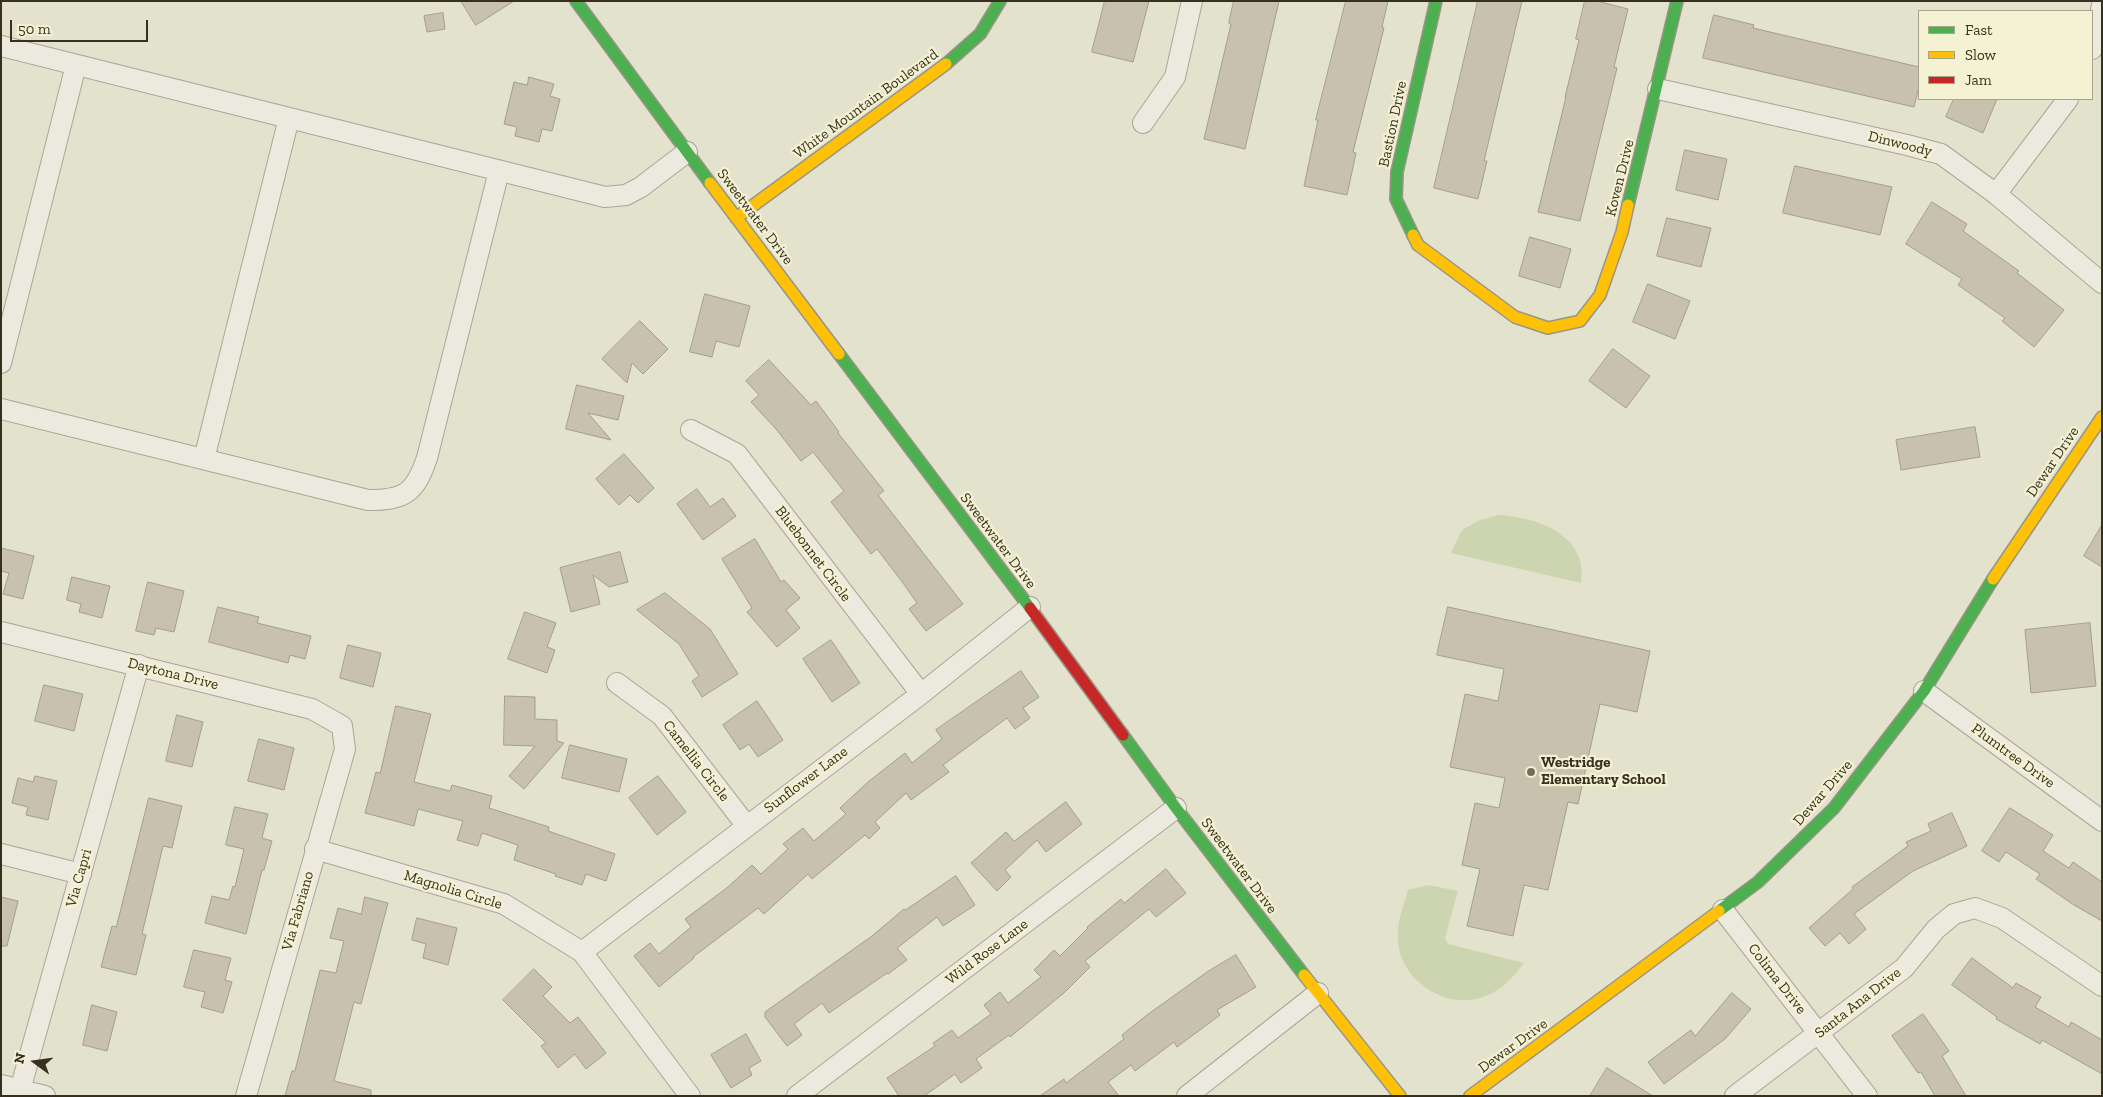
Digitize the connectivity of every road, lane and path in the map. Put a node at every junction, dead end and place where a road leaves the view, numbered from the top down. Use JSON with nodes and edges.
{"nodes":[{"id":1,"x":576,"y":1,"type":"edge"},
{"id":2,"x":1000,"y":1,"type":"edge"},
{"id":3,"x":1192,"y":1,"type":"edge"},
{"id":4,"x":1436,"y":1,"type":"edge"},
{"id":5,"x":1677,"y":1,"type":"edge"},
{"id":6,"x":2102,"y":5,"type":"edge"},
{"id":7,"x":2093,"y":45,"type":"edge"},
{"id":8,"x":1,"y":46,"type":"edge"},
{"id":9,"x":76,"y":65,"type":"junction"},
{"id":10,"x":1658,"y":89,"type":"junction"},
{"id":11,"x":2067,"y":100,"type":"edge"},
{"id":12,"x":289,"y":118,"type":"junction"},
{"id":13,"x":1143,"y":123,"type":"dead end"},
{"id":14,"x":687,"y":152,"type":"junction"},
{"id":15,"x":499,"y":171,"type":"junction"},
{"id":16,"x":1996,"y":194,"type":"junction"},
{"id":17,"x":736,"y":218,"type":"junction"},
{"id":18,"x":2102,"y":283,"type":"edge"},
{"id":19,"x":1548,"y":328,"type":"joint"},
{"id":20,"x":1,"y":363,"type":"edge"},
{"id":21,"x":1,"y":409,"type":"edge"},
{"id":22,"x":2102,"y":417,"type":"edge"},
{"id":23,"x":691,"y":430,"type":"dead end"},
{"id":24,"x":2095,"y":441,"type":"edge"},
{"id":25,"x":204,"y":459,"type":"junction"},
{"id":26,"x":1030,"y":608,"type":"junction"},
{"id":27,"x":1,"y":632,"type":"edge"},
{"id":28,"x":139,"y":665,"type":"junction"},
{"id":29,"x":617,"y":683,"type":"dead end"},
{"id":30,"x":1924,"y":692,"type":"junction"},
{"id":31,"x":921,"y":694,"type":"junction"},
{"id":32,"x":342,"y":726,"type":"joint"},
{"id":33,"x":1176,"y":808,"type":"junction"},
{"id":34,"x":2102,"y":822,"type":"edge"},
{"id":35,"x":746,"y":826,"type":"junction"},
{"id":36,"x":315,"y":849,"type":"junction"},
{"id":37,"x":1,"y":854,"type":"edge"},
{"id":38,"x":80,"y":874,"type":"junction"},
{"id":39,"x":1723,"y":910,"type":"junction"},
{"id":40,"x":582,"y":952,"type":"junction"},
{"id":41,"x":2102,"y":986,"type":"edge"},
{"id":42,"x":1318,"y":993,"type":"junction"},
{"id":43,"x":1819,"y":1033,"type":"junction"},
{"id":44,"x":11,"y":1088,"type":"edge"},
{"id":45,"x":45,"y":1096,"type":"edge"},
{"id":46,"x":246,"y":1096,"type":"edge"},
{"id":47,"x":690,"y":1096,"type":"edge"},
{"id":48,"x":797,"y":1096,"type":"edge"},
{"id":49,"x":1187,"y":1096,"type":"edge"},
{"id":50,"x":1400,"y":1096,"type":"edge"},
{"id":51,"x":1470,"y":1096,"type":"edge"},
{"id":52,"x":1735,"y":1096,"type":"edge"},
{"id":53,"x":1867,"y":1096,"type":"edge"}],
"edges":[{"from":1,"to":14,"type":"street","name":"Sweetwater Drive"},
{"from":2,"to":17,"type":"street","name":"White Mountain Boulevard"},
{"from":3,"to":13,"type":"street"},
{"from":4,"to":19,"type":"street","name":"Bastion Drive"},
{"from":5,"to":10,"type":"street","name":"Koven Drive"},
{"from":6,"to":7,"type":"street"},
{"from":8,"to":9,"type":"street"},
{"from":9,"to":12,"type":"street"},
{"from":9,"to":20,"type":"street"},
{"from":10,"to":16,"type":"street","name":"Dinwoody"},
{"from":10,"to":19,"type":"street","name":"Koven Drive"},
{"from":11,"to":16,"type":"street"},
{"from":12,"to":15,"type":"street"},
{"from":12,"to":25,"type":"street"},
{"from":14,"to":15,"type":"street"},
{"from":14,"to":17,"type":"street","name":"Sweetwater Drive"},
{"from":15,"to":25,"type":"street"},
{"from":16,"to":18,"type":"street","name":"Dinwoody"},
{"from":17,"to":26,"type":"street","name":"Sweetwater Drive"},
{"from":21,"to":25,"type":"street"},
{"from":22,"to":24,"type":"street","name":"Dewar Drive"},
{"from":23,"to":31,"type":"street","name":"Bluebonnet Circle"},
{"from":24,"to":30,"type":"street","name":"Dewar Drive"},
{"from":26,"to":31,"type":"street","name":"Sunflower Lane"},
{"from":26,"to":33,"type":"street","name":"Sweetwater Drive"},
{"from":27,"to":28,"type":"street","name":"Daytona Drive"},
{"from":28,"to":32,"type":"street","name":"Daytona Drive"},
{"from":28,"to":38,"type":"street","name":"Via Capri"},
{"from":29,"to":35,"type":"street","name":"Camellia Circle"},
{"from":30,"to":34,"type":"street","name":"Plumtree Drive"},
{"from":30,"to":39,"type":"street","name":"Dewar Drive"},
{"from":31,"to":35,"type":"street","name":"Sunflower Lane"},
{"from":32,"to":36,"type":"street","name":"Via Fabriano"},
{"from":33,"to":42,"type":"street","name":"Sweetwater Drive"},
{"from":33,"to":48,"type":"street","name":"Wild Rose Lane"},
{"from":35,"to":40,"type":"street","name":"Sunflower Lane"},
{"from":36,"to":40,"type":"street","name":"Magnolia Circle"},
{"from":36,"to":46,"type":"street","name":"Via Fabriano"},
{"from":37,"to":38,"type":"street"},
{"from":38,"to":44,"type":"street","name":"Via Capri"},
{"from":39,"to":43,"type":"street","name":"Colima Drive"},
{"from":39,"to":51,"type":"street","name":"Dewar Drive"},
{"from":40,"to":47,"type":"street","name":"Magnolia Circle"},
{"from":41,"to":43,"type":"street","name":"Santa Ana Drive"},
{"from":42,"to":49,"type":"street"},
{"from":42,"to":50,"type":"street","name":"Sweetwater Drive"},
{"from":43,"to":52,"type":"street","name":"Santa Ana Drive"},
{"from":43,"to":53,"type":"street","name":"Colima Drive"},
{"from":44,"to":45,"type":"street"}]}
